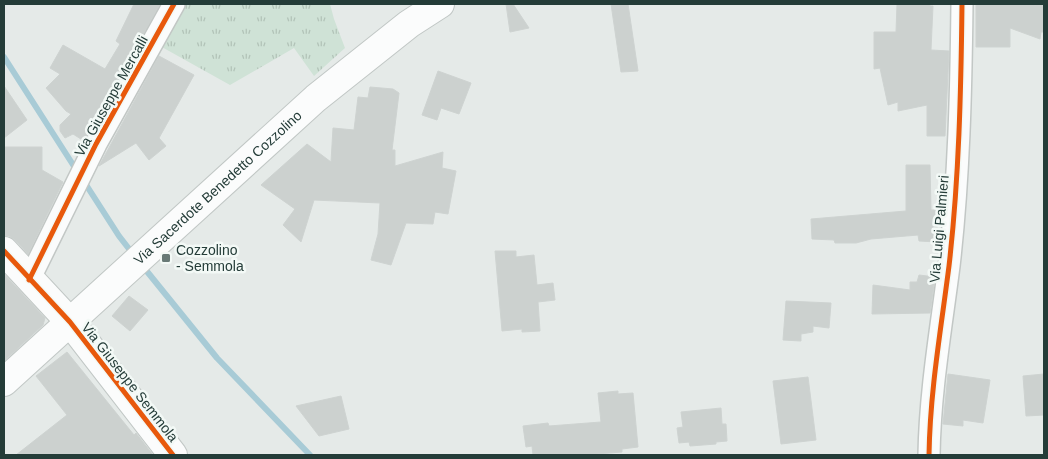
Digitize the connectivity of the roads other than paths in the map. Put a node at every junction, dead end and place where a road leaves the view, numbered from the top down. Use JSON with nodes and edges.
{"nodes":[{"id":1,"x":174,"y":4,"type":"edge"},
{"id":2,"x":440,"y":4,"type":"edge"},
{"id":3,"x":962,"y":4,"type":"edge"},
{"id":4,"x":4,"y":251,"type":"edge"},
{"id":5,"x":29,"y":280,"type":"junction"},
{"id":6,"x":70,"y":322,"type":"junction"},
{"id":7,"x":4,"y":382,"type":"edge"},
{"id":8,"x":173,"y":455,"type":"edge"},
{"id":9,"x":929,"y":455,"type":"edge"}],
"edges":[{"from":1,"to":5,"type":"street","name":"Via Giuseppe Mercalli"},
{"from":2,"to":6,"type":"main road","name":"Via Sacerdote Benedetto Cozzolino"},
{"from":3,"to":9,"type":"street","name":"Via Luigi Palmieri"},
{"from":4,"to":5,"type":"main road","name":"Via Giuseppe Semmola"},
{"from":5,"to":6,"type":"main road","name":"Via Giuseppe Semmola"},
{"from":6,"to":7,"type":"main road","name":"Via Sacerdote Benedetto Cozzolino"},
{"from":6,"to":8,"type":"main road","name":"Via Giuseppe Semmola"}]}
